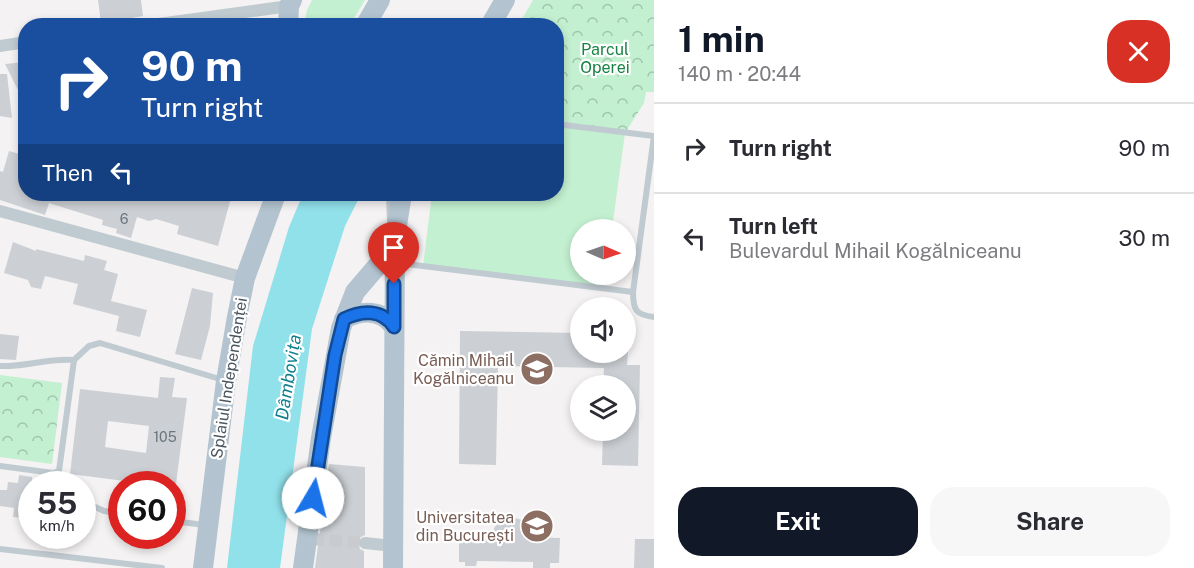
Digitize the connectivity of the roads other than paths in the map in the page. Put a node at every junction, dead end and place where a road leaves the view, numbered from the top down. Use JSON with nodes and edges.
{"nodes":[{"id":1,"x":380,"y":0,"type":"edge"},
{"id":2,"x":505,"y":0,"type":"edge"},
{"id":3,"x":290,"y":11,"type":"edge"},
{"id":4,"x":229,"y":18,"type":"edge"},
{"id":5,"x":369,"y":18,"type":"edge"},
{"id":6,"x":495,"y":18,"type":"edge"},
{"id":7,"x":18,"y":43,"type":"edge"},
{"id":8,"x":0,"y":46,"type":"edge"},
{"id":9,"x":564,"y":125,"type":"edge"},
{"id":10,"x":654,"y":136,"type":"edge"},
{"id":11,"x":273,"y":201,"type":"edge"},
{"id":12,"x":389,"y":201,"type":"edge"},
{"id":13,"x":401,"y":201,"type":"edge"},
{"id":14,"x":0,"y":211,"type":"edge"},
{"id":15,"x":395,"y":238,"type":"junction"},
{"id":16,"x":395,"y":262,"type":"junction"},
{"id":17,"x":245,"y":278,"type":"junction"},
{"id":18,"x":633,"y":292,"type":"junction"},
{"id":19,"x":654,"y":317,"type":"edge"},
{"id":20,"x":344,"y":319,"type":"junction"},
{"id":21,"x":394,"y":327,"type":"junction"},
{"id":22,"x":74,"y":360,"type":"junction"},
{"id":23,"x":0,"y":366,"type":"edge"},
{"id":24,"x":226,"y":381,"type":"junction"},
{"id":25,"x":0,"y":466,"type":"edge"},
{"id":26,"x":33,"y":471,"type":"edge"},
{"id":27,"x":57,"y":471,"type":"edge"},
{"id":28,"x":186,"y":523,"type":"edge"},
{"id":29,"x":209,"y":525,"type":"junction"},
{"id":30,"x":365,"y":543,"type":"tunnel mouth"},
{"id":31,"x":393,"y":546,"type":"junction"},
{"id":32,"x":0,"y":549,"type":"edge"},
{"id":33,"x":162,"y":568,"type":"edge"},
{"id":34,"x":203,"y":568,"type":"edge"},
{"id":35,"x":303,"y":568,"type":"edge"},
{"id":36,"x":393,"y":568,"type":"edge"}],
"edges":[{"from":1,"to":5,"type":"main road"},
{"from":2,"to":6,"type":"main road"},
{"from":3,"to":4,"type":"street"},
{"from":7,"to":8,"type":"street"},
{"from":9,"to":10,"type":"lane"},
{"from":10,"to":18,"type":"lane"},
{"from":11,"to":17,"type":"main road","name":"Splaiul Independenței"},
{"from":12,"to":15,"type":"lane"},
{"from":13,"to":15,"type":"main road"},
{"from":14,"to":17,"type":"street"},
{"from":15,"to":16,"type":"main road"},
{"from":15,"to":20,"type":"main road"},
{"from":16,"to":18,"type":"lane"},
{"from":16,"to":21,"type":"main road"},
{"from":17,"to":24,"type":"main road","name":"Splaiul Independenței"},
{"from":18,"to":19,"type":"lane"},
{"from":20,"to":21,"type":"main road"},
{"from":20,"to":35,"type":"main road"},
{"from":21,"to":31,"type":"main road"},
{"from":22,"to":23,"type":"lane"},
{"from":22,"to":24,"type":"lane"},
{"from":22,"to":27,"type":"lane"},
{"from":24,"to":29,"type":"main road","name":"Splaiul Independenței"},
{"from":25,"to":26,"type":"lane"},
{"from":28,"to":29,"type":"lane"},
{"from":29,"to":34,"type":"main road","name":"Splaiul Independenței"},
{"from":30,"to":31,"type":"street"},
{"from":31,"to":36,"type":"main road"},
{"from":32,"to":33,"type":"lane"}]}
